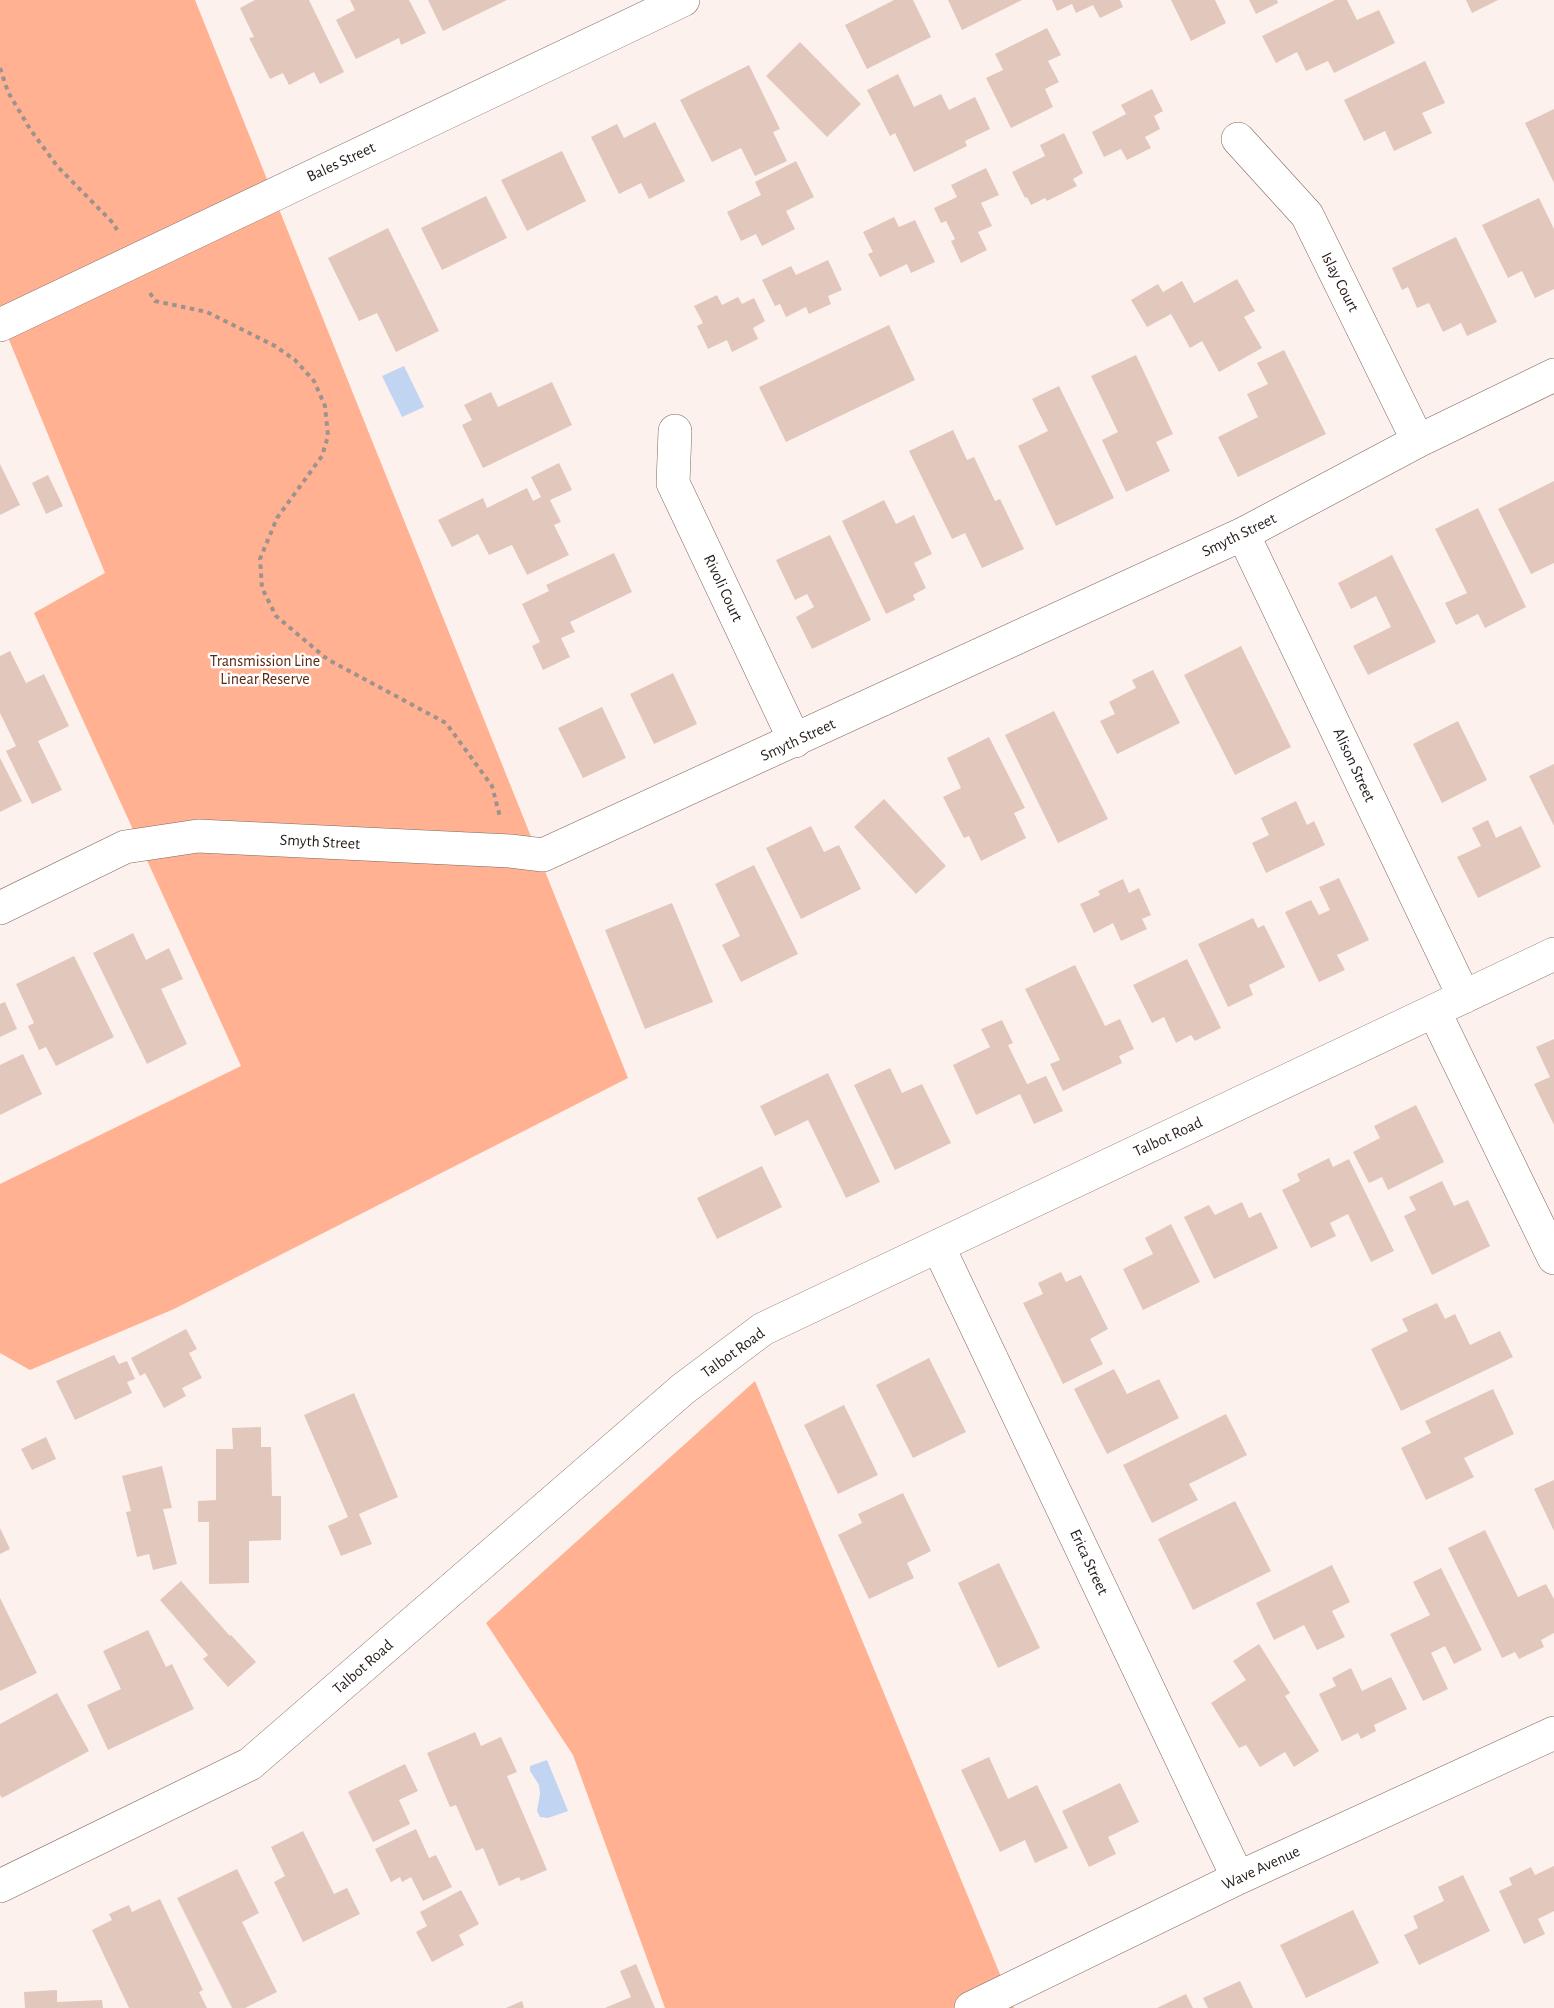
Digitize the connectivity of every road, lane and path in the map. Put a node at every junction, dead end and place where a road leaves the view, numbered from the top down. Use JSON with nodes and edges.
{"nodes":[{"id":1,"x":683,"y":0,"type":"edge"},
{"id":2,"x":0,"y":68,"type":"edge"},
{"id":3,"x":1238,"y":139,"type":"dead end"},
{"id":4,"x":133,"y":261,"type":"junction"},
{"id":5,"x":0,"y":325,"type":"edge"},
{"id":6,"x":1554,"y":375,"type":"edge"},
{"id":7,"x":675,"y":431,"type":"dead end"},
{"id":8,"x":1419,"y":441,"type":"junction"},
{"id":9,"x":1243,"y":534,"type":"junction"},
{"id":10,"x":795,"y":741,"type":"junction"},
{"id":11,"x":510,"y":851,"type":"junction"},
{"id":12,"x":0,"y":908,"type":"edge"},
{"id":13,"x":1554,"y":954,"type":"edge"},
{"id":14,"x":1464,"y":996,"type":"junction"},
{"id":15,"x":1434,"y":1011,"type":"junction"},
{"id":16,"x":938,"y":1246,"type":"junction"},
{"id":17,"x":1554,"y":1258,"type":"edge"},
{"id":18,"x":1554,"y":1733,"type":"edge"},
{"id":19,"x":1238,"y":1878,"type":"junction"},
{"id":20,"x":0,"y":1886,"type":"edge"},
{"id":21,"x":971,"y":2008,"type":"edge"}],
"edges":[{"from":1,"to":4,"type":"street","name":"Bales Street"},
{"from":2,"to":4,"type":"path"},
{"from":3,"to":8,"type":"street","name":"Islay Court"},
{"from":4,"to":5,"type":"street","name":"Bales Street"},
{"from":4,"to":11,"type":"path"},
{"from":6,"to":8,"type":"street","name":"Smyth Street"},
{"from":7,"to":10,"type":"street","name":"Rivoli Court"},
{"from":8,"to":9,"type":"street","name":"Smyth Street"},
{"from":9,"to":10,"type":"street","name":"Smyth Street"},
{"from":9,"to":14,"type":"street","name":"Alison Street"},
{"from":10,"to":11,"type":"street","name":"Smyth Street"},
{"from":11,"to":12,"type":"street","name":"Smyth Street"},
{"from":13,"to":14,"type":"street","name":"Talbot Road"},
{"from":14,"to":15,"type":"street","name":"Talbot Road"},
{"from":15,"to":16,"type":"street","name":"Talbot Road"},
{"from":15,"to":17,"type":"street"},
{"from":16,"to":19,"type":"street","name":"Erica Street"},
{"from":16,"to":20,"type":"street","name":"Talbot Road"},
{"from":18,"to":19,"type":"street","name":"Wave Avenue"},
{"from":19,"to":21,"type":"street","name":"Wave Avenue"}]}
